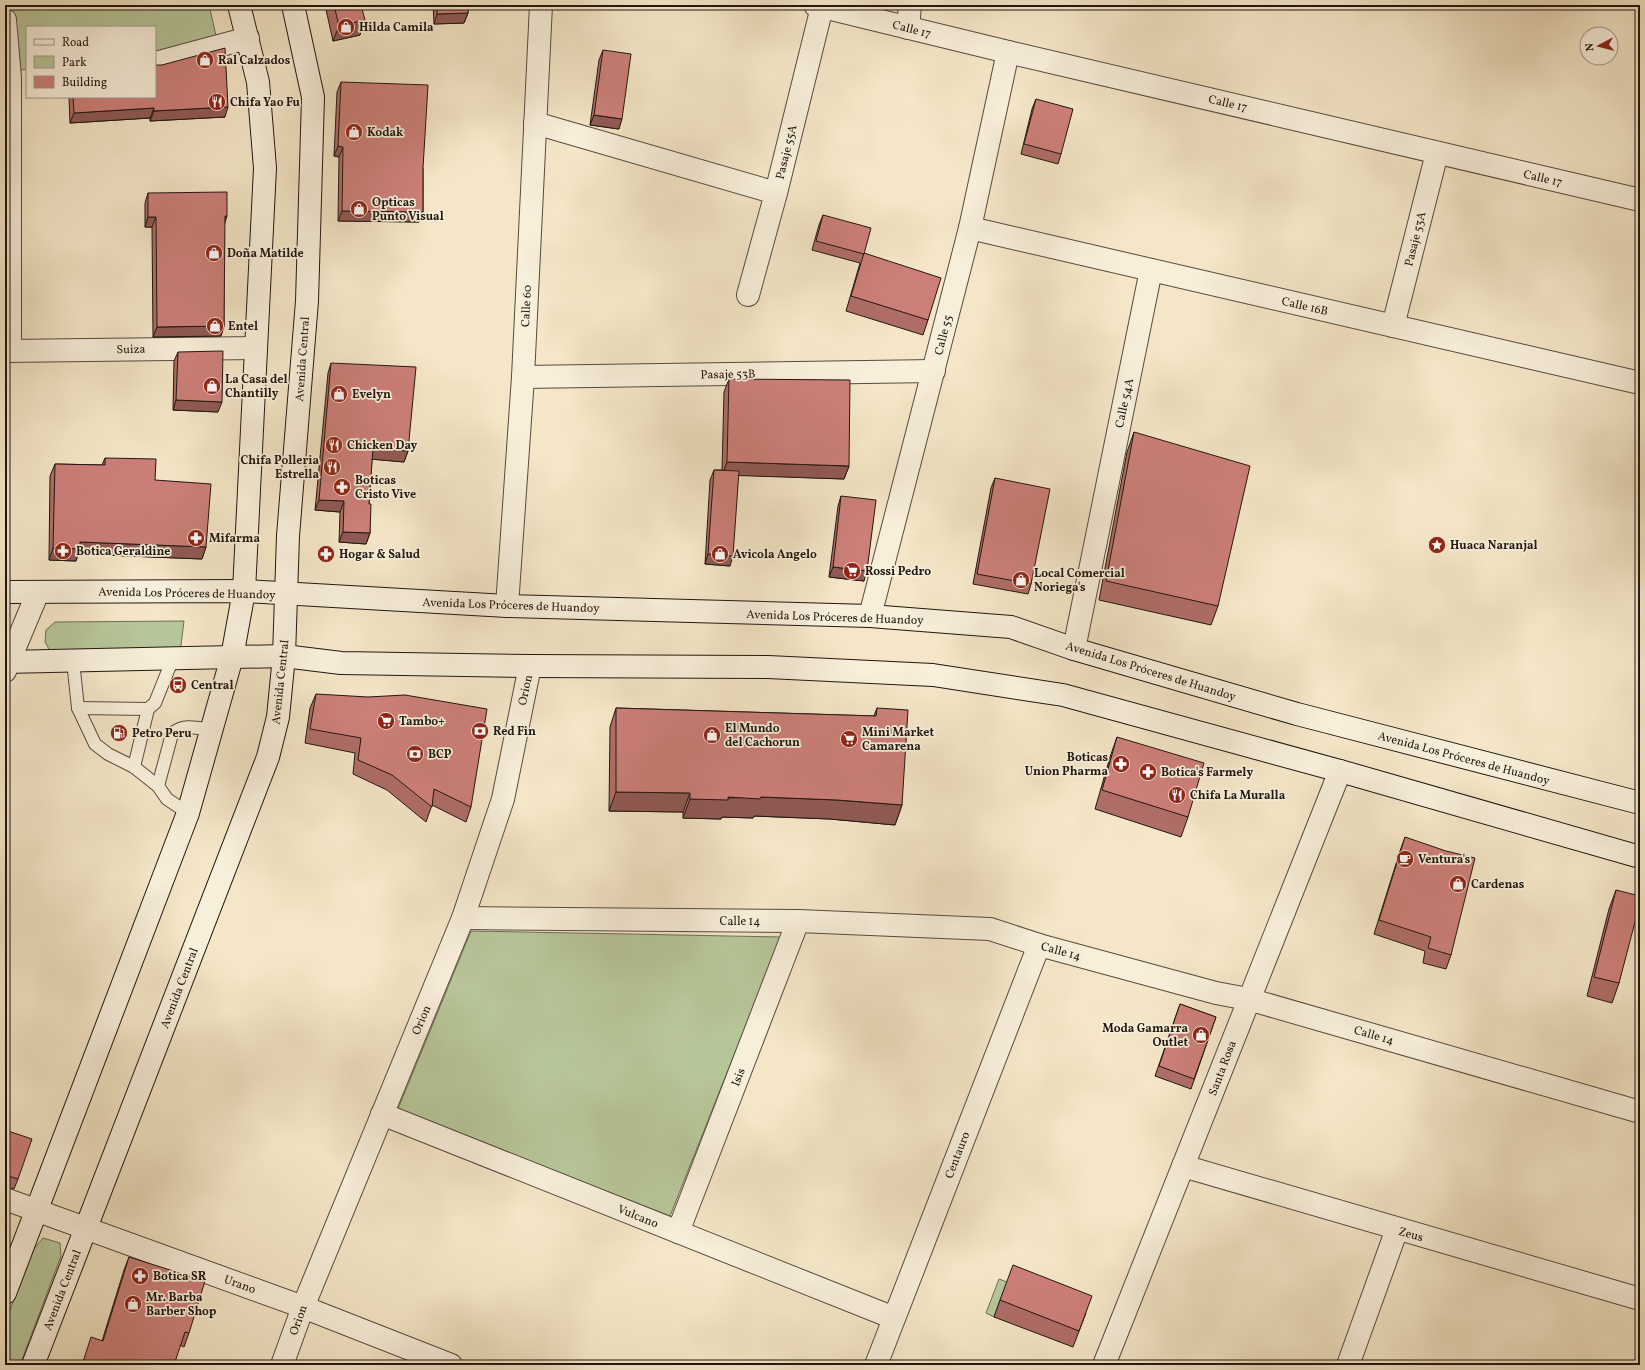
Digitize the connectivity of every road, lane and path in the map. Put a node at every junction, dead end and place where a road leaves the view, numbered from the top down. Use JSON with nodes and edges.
{"nodes":[{"id":1,"x":239,"y":5,"type":"edge"},
{"id":2,"x":293,"y":5,"type":"edge"},
{"id":3,"x":541,"y":5,"type":"edge"},
{"id":4,"x":910,"y":5,"type":"edge"},
{"id":5,"x":818,"y":6,"type":"edge"},
{"id":6,"x":5,"y":20,"type":"edge"},
{"id":7,"x":908,"y":28,"type":"junction"},
{"id":8,"x":248,"y":38,"type":"junction"},
{"id":9,"x":1008,"y":52,"type":"junction"},
{"id":10,"x":156,"y":63,"type":"edge"},
{"id":11,"x":18,"y":77,"type":"edge"},
{"id":12,"x":535,"y":122,"type":"junction"},
{"id":13,"x":1437,"y":152,"type":"junction"},
{"id":14,"x":776,"y":193,"type":"junction"},
{"id":15,"x":1640,"y":200,"type":"edge"},
{"id":16,"x":970,"y":228,"type":"junction"},
{"id":17,"x":1151,"y":270,"type":"junction"},
{"id":18,"x":748,"y":295,"type":"dead end"},
{"id":19,"x":1393,"y":326,"type":"junction"},
{"id":20,"x":256,"y":348,"type":"junction"},
{"id":21,"x":8,"y":351,"type":"edge"},
{"id":22,"x":934,"y":371,"type":"junction"},
{"id":23,"x":523,"y":377,"type":"junction"},
{"id":24,"x":1640,"y":383,"type":"edge"},
{"id":25,"x":244,"y":591,"type":"junction"},
{"id":26,"x":5,"y":592,"type":"edge"},
{"id":27,"x":38,"y":592,"type":"junction"},
{"id":28,"x":285,"y":594,"type":"junction"},
{"id":29,"x":507,"y":606,"type":"junction"},
{"id":30,"x":870,"y":616,"type":"junction"},
{"id":31,"x":1074,"y":649,"type":"junction"},
{"id":32,"x":284,"y":656,"type":"junction"},
{"id":33,"x":232,"y":657,"type":"junction"},
{"id":34,"x":173,"y":658,"type":"junction"},
{"id":35,"x":73,"y":661,"type":"junction"},
{"id":36,"x":6,"y":665,"type":"edge"},
{"id":37,"x":530,"y":666,"type":"junction"},
{"id":38,"x":78,"y":708,"type":"junction"},
{"id":39,"x":148,"y":709,"type":"junction"},
{"id":40,"x":211,"y":730,"type":"junction"},
{"id":41,"x":134,"y":768,"type":"junction"},
{"id":42,"x":1340,"y":770,"type":"junction"},
{"id":43,"x":158,"y":786,"type":"junction"},
{"id":44,"x":1640,"y":803,"type":"edge"},
{"id":45,"x":188,"y":813,"type":"junction"},
{"id":46,"x":1640,"y":857,"type":"edge"},
{"id":47,"x":463,"y":918,"type":"junction"},
{"id":48,"x":798,"y":921,"type":"junction"},
{"id":49,"x":1039,"y":945,"type":"junction"},
{"id":50,"x":1248,"y":999,"type":"junction"},
{"id":51,"x":1640,"y":1112,"type":"edge"},
{"id":52,"x":382,"y":1114,"type":"junction"},
{"id":53,"x":1183,"y":1166,"type":"junction"},
{"id":54,"x":5,"y":1199,"type":"edge"},
{"id":55,"x":36,"y":1211,"type":"junction"},
{"id":56,"x":86,"y":1228,"type":"junction"},
{"id":57,"x":1397,"y":1229,"type":"junction"},
{"id":58,"x":678,"y":1232,"type":"junction"},
{"id":59,"x":5,"y":1293,"type":"edge"},
{"id":60,"x":1640,"y":1299,"type":"edge"},
{"id":61,"x":303,"y":1307,"type":"junction"},
{"id":62,"x":894,"y":1318,"type":"junction"},
{"id":63,"x":33,"y":1365,"type":"edge"},
{"id":64,"x":282,"y":1365,"type":"edge"},
{"id":65,"x":451,"y":1365,"type":"edge"},
{"id":66,"x":876,"y":1365,"type":"edge"},
{"id":67,"x":1104,"y":1365,"type":"edge"},
{"id":68,"x":1348,"y":1365,"type":"edge"}],
"edges":[{"from":1,"to":8,"type":"street"},
{"from":2,"to":28,"type":"street","name":"Avenida Central"},
{"from":3,"to":12,"type":"street","name":"Calle 60"},
{"from":4,"to":7,"type":"street"},
{"from":5,"to":7,"type":"street","name":"Calle 17"},
{"from":5,"to":14,"type":"street","name":"Pasaje 55A"},
{"from":6,"to":11,"type":"street"},
{"from":7,"to":9,"type":"street","name":"Calle 17"},
{"from":8,"to":10,"type":"street"},
{"from":8,"to":20,"type":"street"},
{"from":9,"to":13,"type":"street","name":"Calle 17"},
{"from":9,"to":16,"type":"street","name":"Calle 55"},
{"from":11,"to":21,"type":"street"},
{"from":12,"to":14,"type":"street"},
{"from":12,"to":23,"type":"street","name":"Calle 60"},
{"from":13,"to":15,"type":"street","name":"Calle 17"},
{"from":13,"to":19,"type":"street","name":"Pasaje 53A"},
{"from":14,"to":18,"type":"street","name":"Pasaje 55A"},
{"from":16,"to":17,"type":"street","name":"Calle 16B"},
{"from":16,"to":22,"type":"street","name":"Calle 55"},
{"from":17,"to":19,"type":"street","name":"Calle 16B"},
{"from":17,"to":31,"type":"street","name":"Calle 54A"},
{"from":19,"to":24,"type":"street","name":"Calle 16B"},
{"from":20,"to":21,"type":"street","name":"Suiza"},
{"from":20,"to":25,"type":"street"},
{"from":22,"to":23,"type":"street","name":"Pasaje 53B"},
{"from":22,"to":30,"type":"street","name":"Calle 55"},
{"from":23,"to":29,"type":"street","name":"Calle 60"},
{"from":25,"to":27,"type":"street","name":"Avenida Los Próceres de Huandoy"},
{"from":25,"to":28,"type":"street","name":"Avenida Los Próceres de Huandoy"},
{"from":25,"to":33,"type":"street"},
{"from":26,"to":27,"type":"street","name":"Avenida Los Próceres de Huandoy"},
{"from":27,"to":36,"type":"street"},
{"from":28,"to":29,"type":"street","name":"Avenida Los Próceres de Huandoy"},
{"from":28,"to":32,"type":"street","name":"Avenida Central"},
{"from":29,"to":30,"type":"street","name":"Avenida Los Próceres de Huandoy"},
{"from":30,"to":31,"type":"street","name":"Avenida Los Próceres de Huandoy"},
{"from":31,"to":44,"type":"street","name":"Avenida Los Próceres de Huandoy"},
{"from":32,"to":33,"type":"street"},
{"from":32,"to":37,"type":"street"},
{"from":32,"to":56,"type":"street","name":"Avenida Central"},
{"from":33,"to":34,"type":"street"},
{"from":33,"to":40,"type":"street"},
{"from":34,"to":35,"type":"street"},
{"from":34,"to":39,"type":"lane"},
{"from":35,"to":36,"type":"street"},
{"from":35,"to":38,"type":"lane"},
{"from":37,"to":42,"type":"street"},
{"from":37,"to":47,"type":"street","name":"Orion"},
{"from":38,"to":39,"type":"lane"},
{"from":38,"to":41,"type":"lane"},
{"from":39,"to":41,"type":"lane"},
{"from":40,"to":43,"type":"lane"},
{"from":40,"to":45,"type":"street"},
{"from":41,"to":43,"type":"lane"},
{"from":42,"to":46,"type":"street"},
{"from":42,"to":50,"type":"street","name":"Santa Rosa"},
{"from":43,"to":45,"type":"lane"},
{"from":45,"to":55,"type":"street"},
{"from":47,"to":48,"type":"street","name":"Calle 14"},
{"from":47,"to":52,"type":"street","name":"Orion"},
{"from":48,"to":49,"type":"street","name":"Calle 14"},
{"from":48,"to":58,"type":"street","name":"Isis"},
{"from":49,"to":50,"type":"street","name":"Calle 14"},
{"from":49,"to":62,"type":"street","name":"Centauro"},
{"from":50,"to":51,"type":"street","name":"Calle 14"},
{"from":50,"to":53,"type":"street","name":"Santa Rosa"},
{"from":52,"to":58,"type":"street","name":"Vulcano"},
{"from":52,"to":61,"type":"street","name":"Orion"},
{"from":53,"to":57,"type":"street","name":"Zeus"},
{"from":53,"to":67,"type":"street","name":"Santa Rosa"},
{"from":54,"to":55,"type":"street","name":"Urano"},
{"from":55,"to":56,"type":"street","name":"Urano"},
{"from":55,"to":59,"type":"street"},
{"from":56,"to":61,"type":"street","name":"Urano"},
{"from":56,"to":63,"type":"street","name":"Avenida Central"},
{"from":57,"to":60,"type":"street","name":"Zeus"},
{"from":57,"to":68,"type":"street"},
{"from":58,"to":62,"type":"street","name":"Vulcano"},
{"from":61,"to":64,"type":"street","name":"Orion"},
{"from":61,"to":65,"type":"street","name":"Urano"},
{"from":62,"to":66,"type":"street","name":"Centauro"}]}
